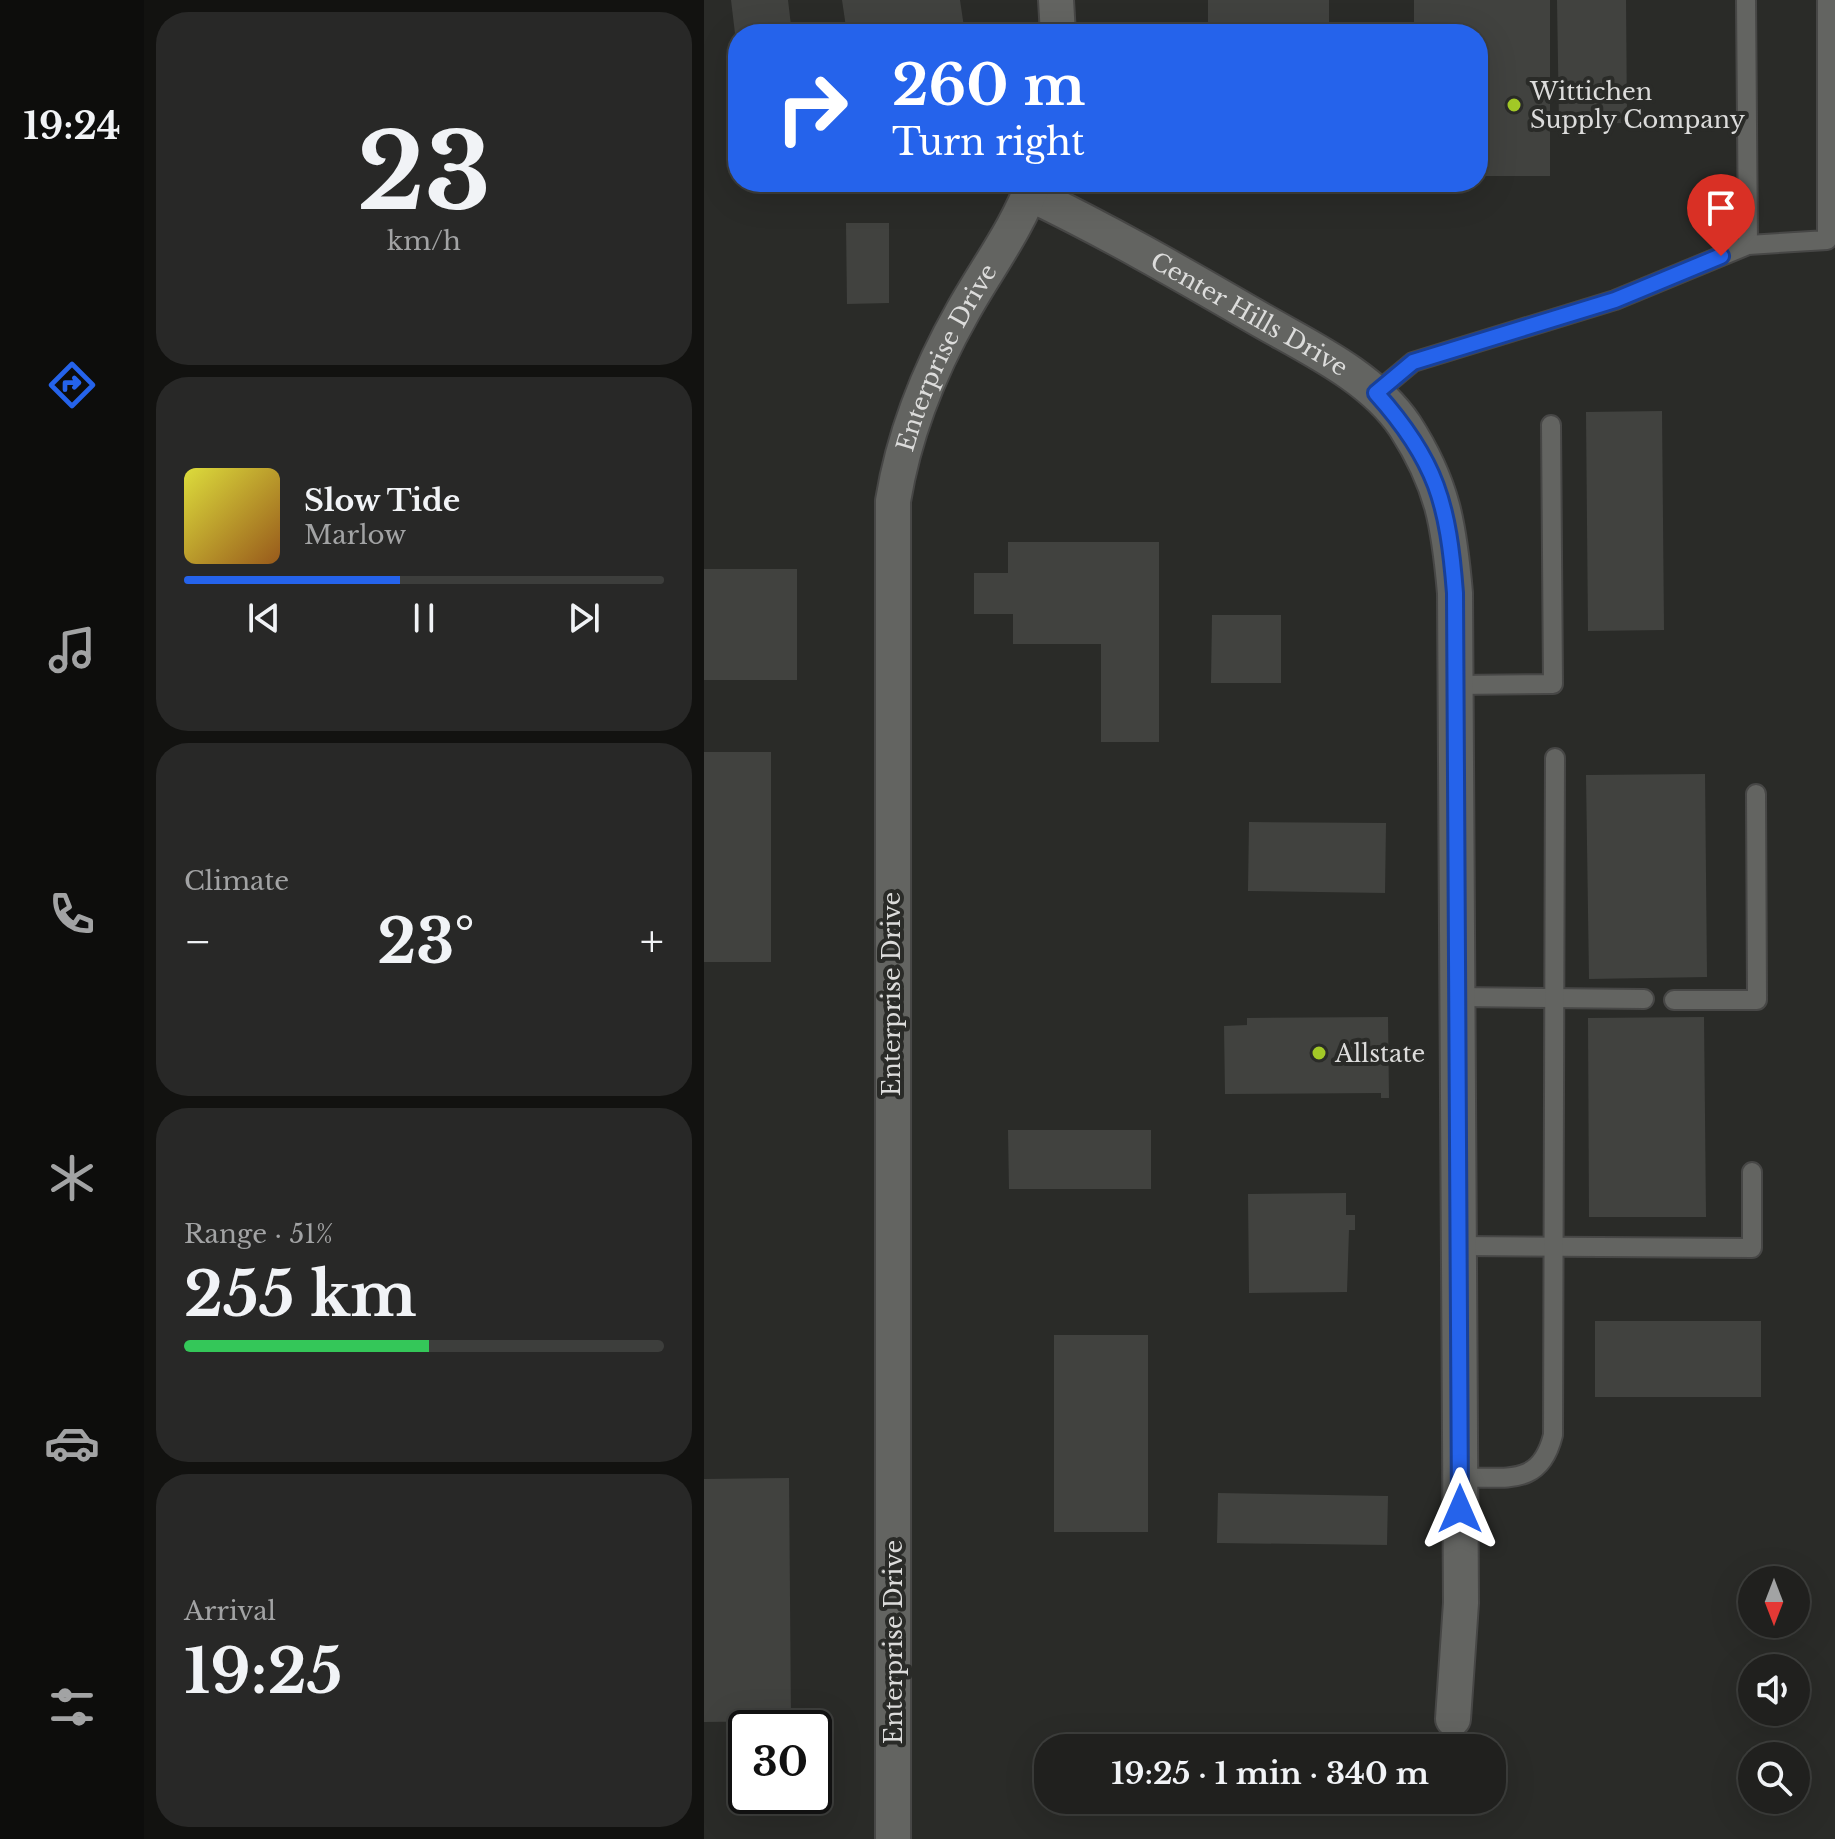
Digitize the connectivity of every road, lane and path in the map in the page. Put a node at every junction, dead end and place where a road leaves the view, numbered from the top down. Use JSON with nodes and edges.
{"nodes":[{"id":1,"x":1056,"y":0,"type":"edge"},
{"id":2,"x":1746,"y":0,"type":"edge"},
{"id":3,"x":1827,"y":0,"type":"edge"},
{"id":4,"x":1057,"y":24,"type":"edge"},
{"id":5,"x":1030,"y":192,"type":"edge"},
{"id":6,"x":1039,"y":192,"type":"edge"},
{"id":7,"x":1748,"y":245,"type":"junction"},
{"id":8,"x":1376,"y":393,"type":"junction"},
{"id":9,"x":1551,"y":425,"type":"dead end"},
{"id":10,"x":1455,"y":685,"type":"junction"},
{"id":11,"x":1555,"y":758,"type":"dead end"},
{"id":12,"x":1756,"y":794,"type":"dead end"},
{"id":13,"x":1457,"y":997,"type":"junction"},
{"id":14,"x":1553,"y":998,"type":"junction"},
{"id":15,"x":1644,"y":999,"type":"dead end"},
{"id":16,"x":1674,"y":1000,"type":"dead end"},
{"id":17,"x":1752,"y":1172,"type":"dead end"},
{"id":18,"x":1459,"y":1246,"type":"junction"},
{"id":19,"x":1551,"y":1248,"type":"junction"},
{"id":20,"x":1460,"y":1478,"type":"junction"},
{"id":21,"x":1453,"y":1719,"type":"dead end"},
{"id":22,"x":893,"y":1839,"type":"edge"}],
"edges":[{"from":1,"to":4,"type":"street"},
{"from":2,"to":7,"type":"lane"},
{"from":3,"to":7,"type":"lane"},
{"from":5,"to":22,"type":"street","name":"Enterprise Drive"},
{"from":6,"to":8,"type":"street","name":"Center Hills Drive"},
{"from":7,"to":8,"type":"lane"},
{"from":8,"to":10,"type":"street","name":"Center Hills Drive"},
{"from":9,"to":10,"type":"lane"},
{"from":10,"to":13,"type":"street","name":"Center Hills Drive"},
{"from":11,"to":14,"type":"lane"},
{"from":12,"to":16,"type":"lane"},
{"from":13,"to":14,"type":"lane"},
{"from":13,"to":18,"type":"street","name":"Center Hills Drive"},
{"from":14,"to":15,"type":"lane"},
{"from":14,"to":19,"type":"lane"},
{"from":17,"to":19,"type":"lane"},
{"from":18,"to":19,"type":"lane"},
{"from":18,"to":20,"type":"street","name":"Center Hills Drive"},
{"from":19,"to":20,"type":"lane"},
{"from":20,"to":21,"type":"street","name":"Center Hills Drive"}]}
